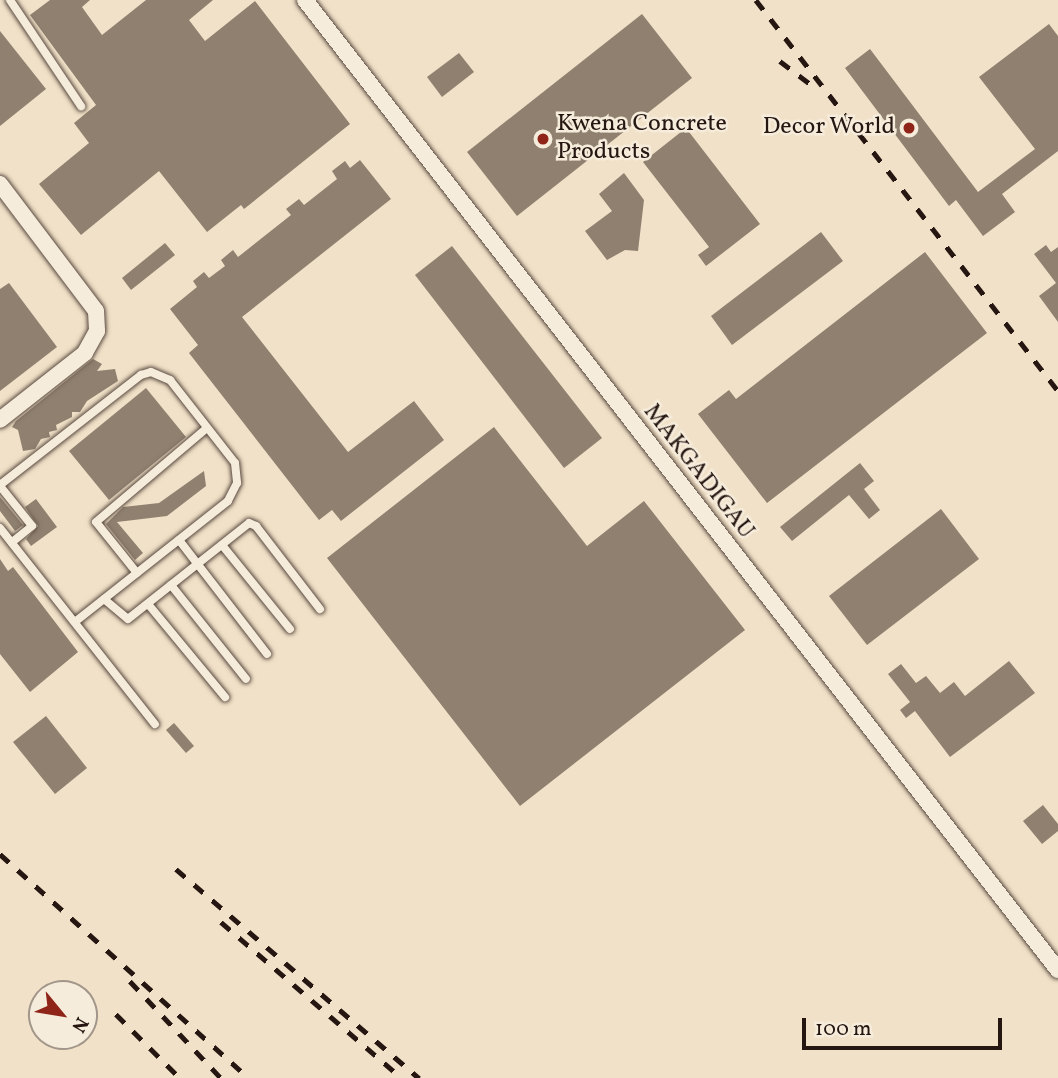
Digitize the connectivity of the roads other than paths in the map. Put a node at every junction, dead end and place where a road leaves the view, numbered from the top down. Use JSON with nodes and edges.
{"nodes":[{"id":1,"x":10,"y":0,"type":"edge"},
{"id":2,"x":305,"y":0,"type":"edge"},
{"id":3,"x":81,"y":106,"type":"dead end"},
{"id":4,"x":0,"y":184,"type":"edge"},
{"id":5,"x":0,"y":420,"type":"edge"},
{"id":6,"x":207,"y":428,"type":"junction"},
{"id":7,"x":0,"y":485,"type":"edge"},
{"id":8,"x":0,"y":528,"type":"edge"},
{"id":9,"x":179,"y":540,"type":"junction"},
{"id":10,"x":12,"y":542,"type":"junction"},
{"id":11,"x":222,"y":545,"type":"junction"},
{"id":12,"x":198,"y":564,"type":"junction"},
{"id":13,"x":137,"y":573,"type":"junction"},
{"id":14,"x":171,"y":585,"type":"junction"},
{"id":15,"x":104,"y":599,"type":"junction"},
{"id":16,"x":148,"y":604,"type":"junction"},
{"id":17,"x":320,"y":609,"type":"dead end"},
{"id":18,"x":75,"y":622,"type":"junction"},
{"id":19,"x":290,"y":629,"type":"dead end"},
{"id":20,"x":267,"y":654,"type":"dead end"},
{"id":21,"x":246,"y":679,"type":"dead end"},
{"id":22,"x":225,"y":697,"type":"dead end"},
{"id":23,"x":155,"y":724,"type":"dead end"},
{"id":24,"x":1058,"y":971,"type":"edge"}],
"edges":[{"from":1,"to":3,"type":"lane"},
{"from":2,"to":24,"type":"street","name":"MAKGADIGAU"},
{"from":4,"to":5,"type":"street"},
{"from":6,"to":7,"type":"lane"},
{"from":6,"to":9,"type":"lane"},
{"from":6,"to":13,"type":"lane"},
{"from":7,"to":10,"type":"lane"},
{"from":8,"to":10,"type":"lane"},
{"from":9,"to":12,"type":"lane"},
{"from":9,"to":13,"type":"lane"},
{"from":10,"to":18,"type":"lane"},
{"from":11,"to":12,"type":"lane"},
{"from":11,"to":17,"type":"lane"},
{"from":11,"to":19,"type":"lane"},
{"from":12,"to":14,"type":"lane"},
{"from":12,"to":20,"type":"lane"},
{"from":13,"to":15,"type":"lane"},
{"from":14,"to":16,"type":"lane"},
{"from":14,"to":21,"type":"lane"},
{"from":15,"to":16,"type":"lane"},
{"from":15,"to":18,"type":"lane"},
{"from":16,"to":22,"type":"lane"},
{"from":18,"to":23,"type":"lane"}]}
